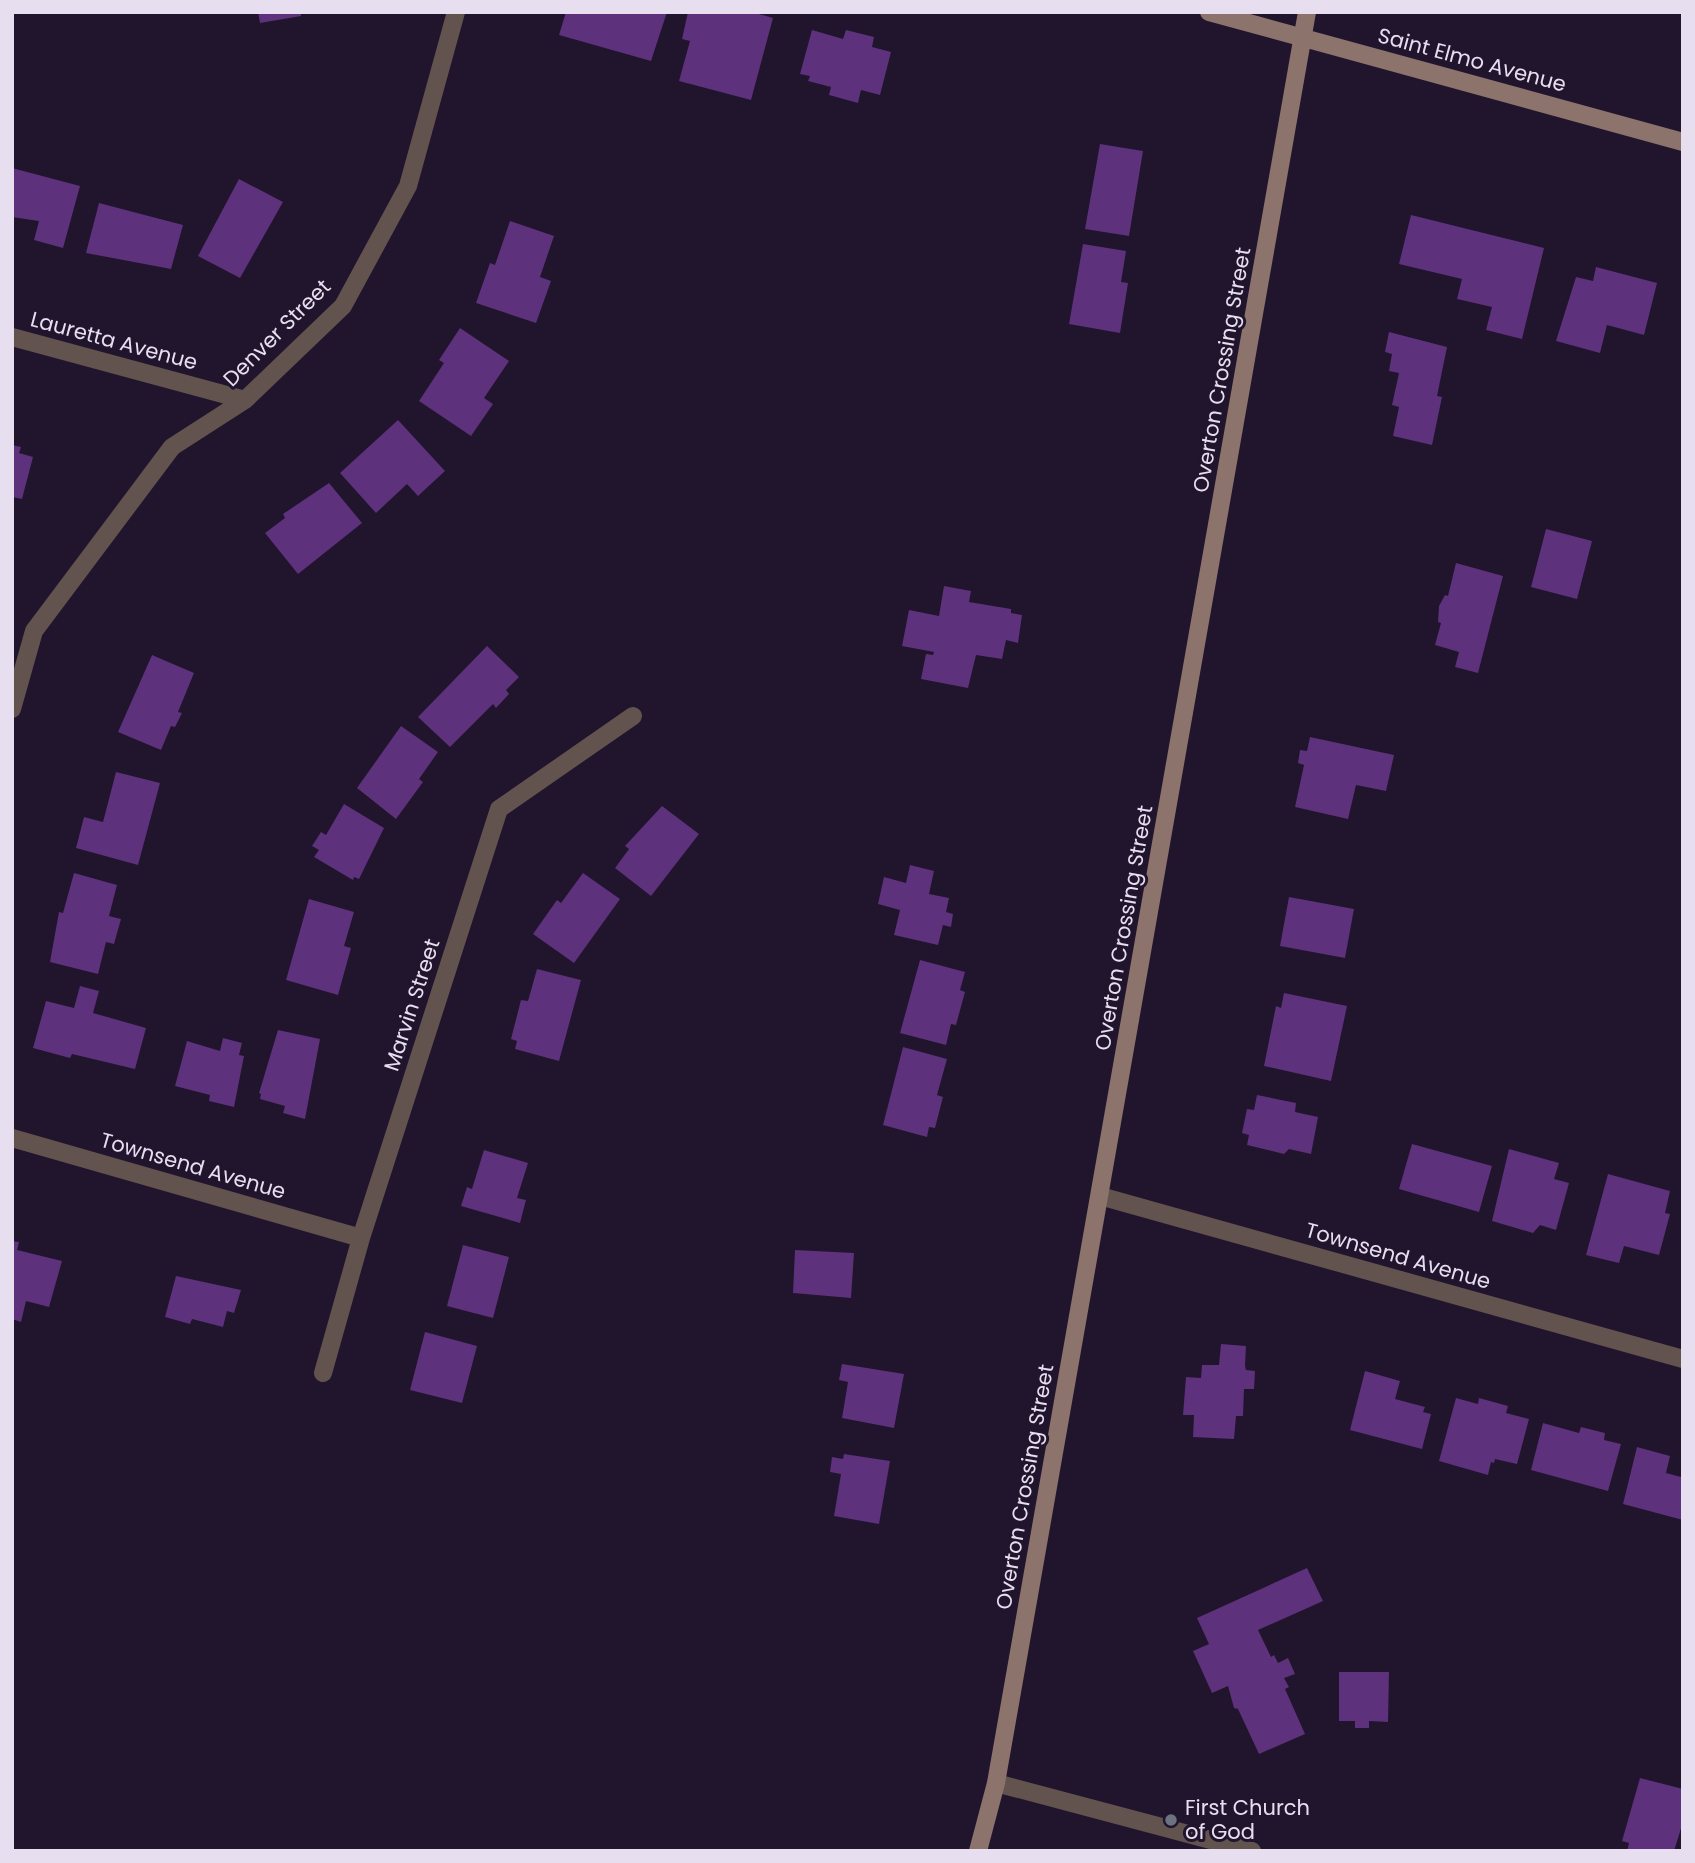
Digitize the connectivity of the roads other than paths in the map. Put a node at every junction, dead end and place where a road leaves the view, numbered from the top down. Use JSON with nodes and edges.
{"nodes":[{"id":1,"x":456,"y":12,"type":"edge"},
{"id":2,"x":1209,"y":12,"type":"edge"},
{"id":3,"x":1307,"y":12,"type":"edge"},
{"id":4,"x":1303,"y":37,"type":"junction"},
{"id":5,"x":1683,"y":142,"type":"edge"},
{"id":6,"x":12,"y":337,"type":"edge"},
{"id":7,"x":245,"y":400,"type":"junction"},
{"id":8,"x":12,"y":709,"type":"edge"},
{"id":9,"x":633,"y":716,"type":"dead end"},
{"id":10,"x":12,"y":1138,"type":"edge"},
{"id":11,"x":1100,"y":1196,"type":"junction"},
{"id":12,"x":361,"y":1238,"type":"junction"},
{"id":13,"x":1683,"y":1359,"type":"edge"},
{"id":14,"x":323,"y":1373,"type":"dead end"},
{"id":15,"x":996,"y":1783,"type":"junction"},
{"id":16,"x":978,"y":1851,"type":"edge"},
{"id":17,"x":1252,"y":1851,"type":"edge"}],
"edges":[{"from":1,"to":7,"type":"street","name":"Denver Street"},
{"from":2,"to":4,"type":"street","name":"Saint Elmo Avenue"},
{"from":3,"to":4,"type":"street","name":"Overton Crossing Street"},
{"from":4,"to":5,"type":"street","name":"Saint Elmo Avenue"},
{"from":4,"to":11,"type":"street","name":"Overton Crossing Street"},
{"from":6,"to":7,"type":"street","name":"Lauretta Avenue"},
{"from":7,"to":8,"type":"street","name":"Denver Street"},
{"from":9,"to":12,"type":"street","name":"Marvin Street"},
{"from":10,"to":12,"type":"street","name":"Townsend Avenue"},
{"from":11,"to":13,"type":"street","name":"Townsend Avenue"},
{"from":11,"to":15,"type":"street","name":"Overton Crossing Street"},
{"from":12,"to":14,"type":"street","name":"Marvin Street"},
{"from":15,"to":16,"type":"street","name":"Overton Crossing Street"},
{"from":15,"to":17,"type":"street"}]}
